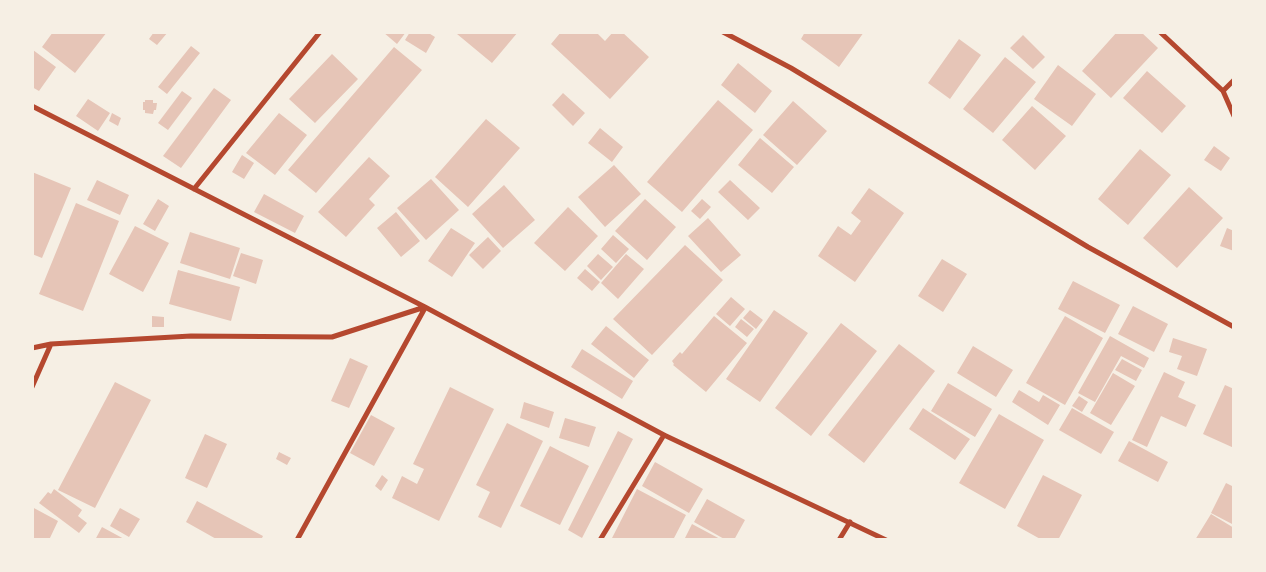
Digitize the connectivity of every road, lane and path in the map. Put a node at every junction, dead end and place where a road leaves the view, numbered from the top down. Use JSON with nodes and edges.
{"nodes":[{"id":1,"x":320,"y":32,"type":"edge"},
{"id":2,"x":723,"y":32,"type":"edge"},
{"id":3,"x":1160,"y":32,"type":"edge"},
{"id":4,"x":1234,"y":80,"type":"edge"},
{"id":5,"x":1223,"y":92,"type":"junction"},
{"id":6,"x":32,"y":106,"type":"edge"},
{"id":7,"x":1234,"y":116,"type":"edge"},
{"id":8,"x":194,"y":190,"type":"junction"},
{"id":9,"x":425,"y":308,"type":"junction"},
{"id":10,"x":1234,"y":327,"type":"edge"},
{"id":11,"x":52,"y":344,"type":"junction"},
{"id":12,"x":32,"y":348,"type":"edge"},
{"id":13,"x":32,"y":387,"type":"edge"},
{"id":14,"x":664,"y":435,"type":"junction"},
{"id":15,"x":850,"y":522,"type":"junction"},
{"id":16,"x":297,"y":540,"type":"edge"},
{"id":17,"x":600,"y":540,"type":"edge"},
{"id":18,"x":839,"y":540,"type":"edge"},
{"id":19,"x":886,"y":540,"type":"edge"}],
"edges":[{"from":1,"to":8,"type":"street"},
{"from":2,"to":10,"type":"street"},
{"from":3,"to":5,"type":"street"},
{"from":4,"to":5,"type":"street"},
{"from":5,"to":7,"type":"street"},
{"from":6,"to":8,"type":"street"},
{"from":8,"to":9,"type":"street"},
{"from":9,"to":11,"type":"street"},
{"from":9,"to":14,"type":"street"},
{"from":9,"to":16,"type":"street"},
{"from":11,"to":12,"type":"street"},
{"from":11,"to":13,"type":"street"},
{"from":14,"to":15,"type":"street"},
{"from":14,"to":17,"type":"street"},
{"from":15,"to":18,"type":"street"},
{"from":15,"to":19,"type":"street"}]}
